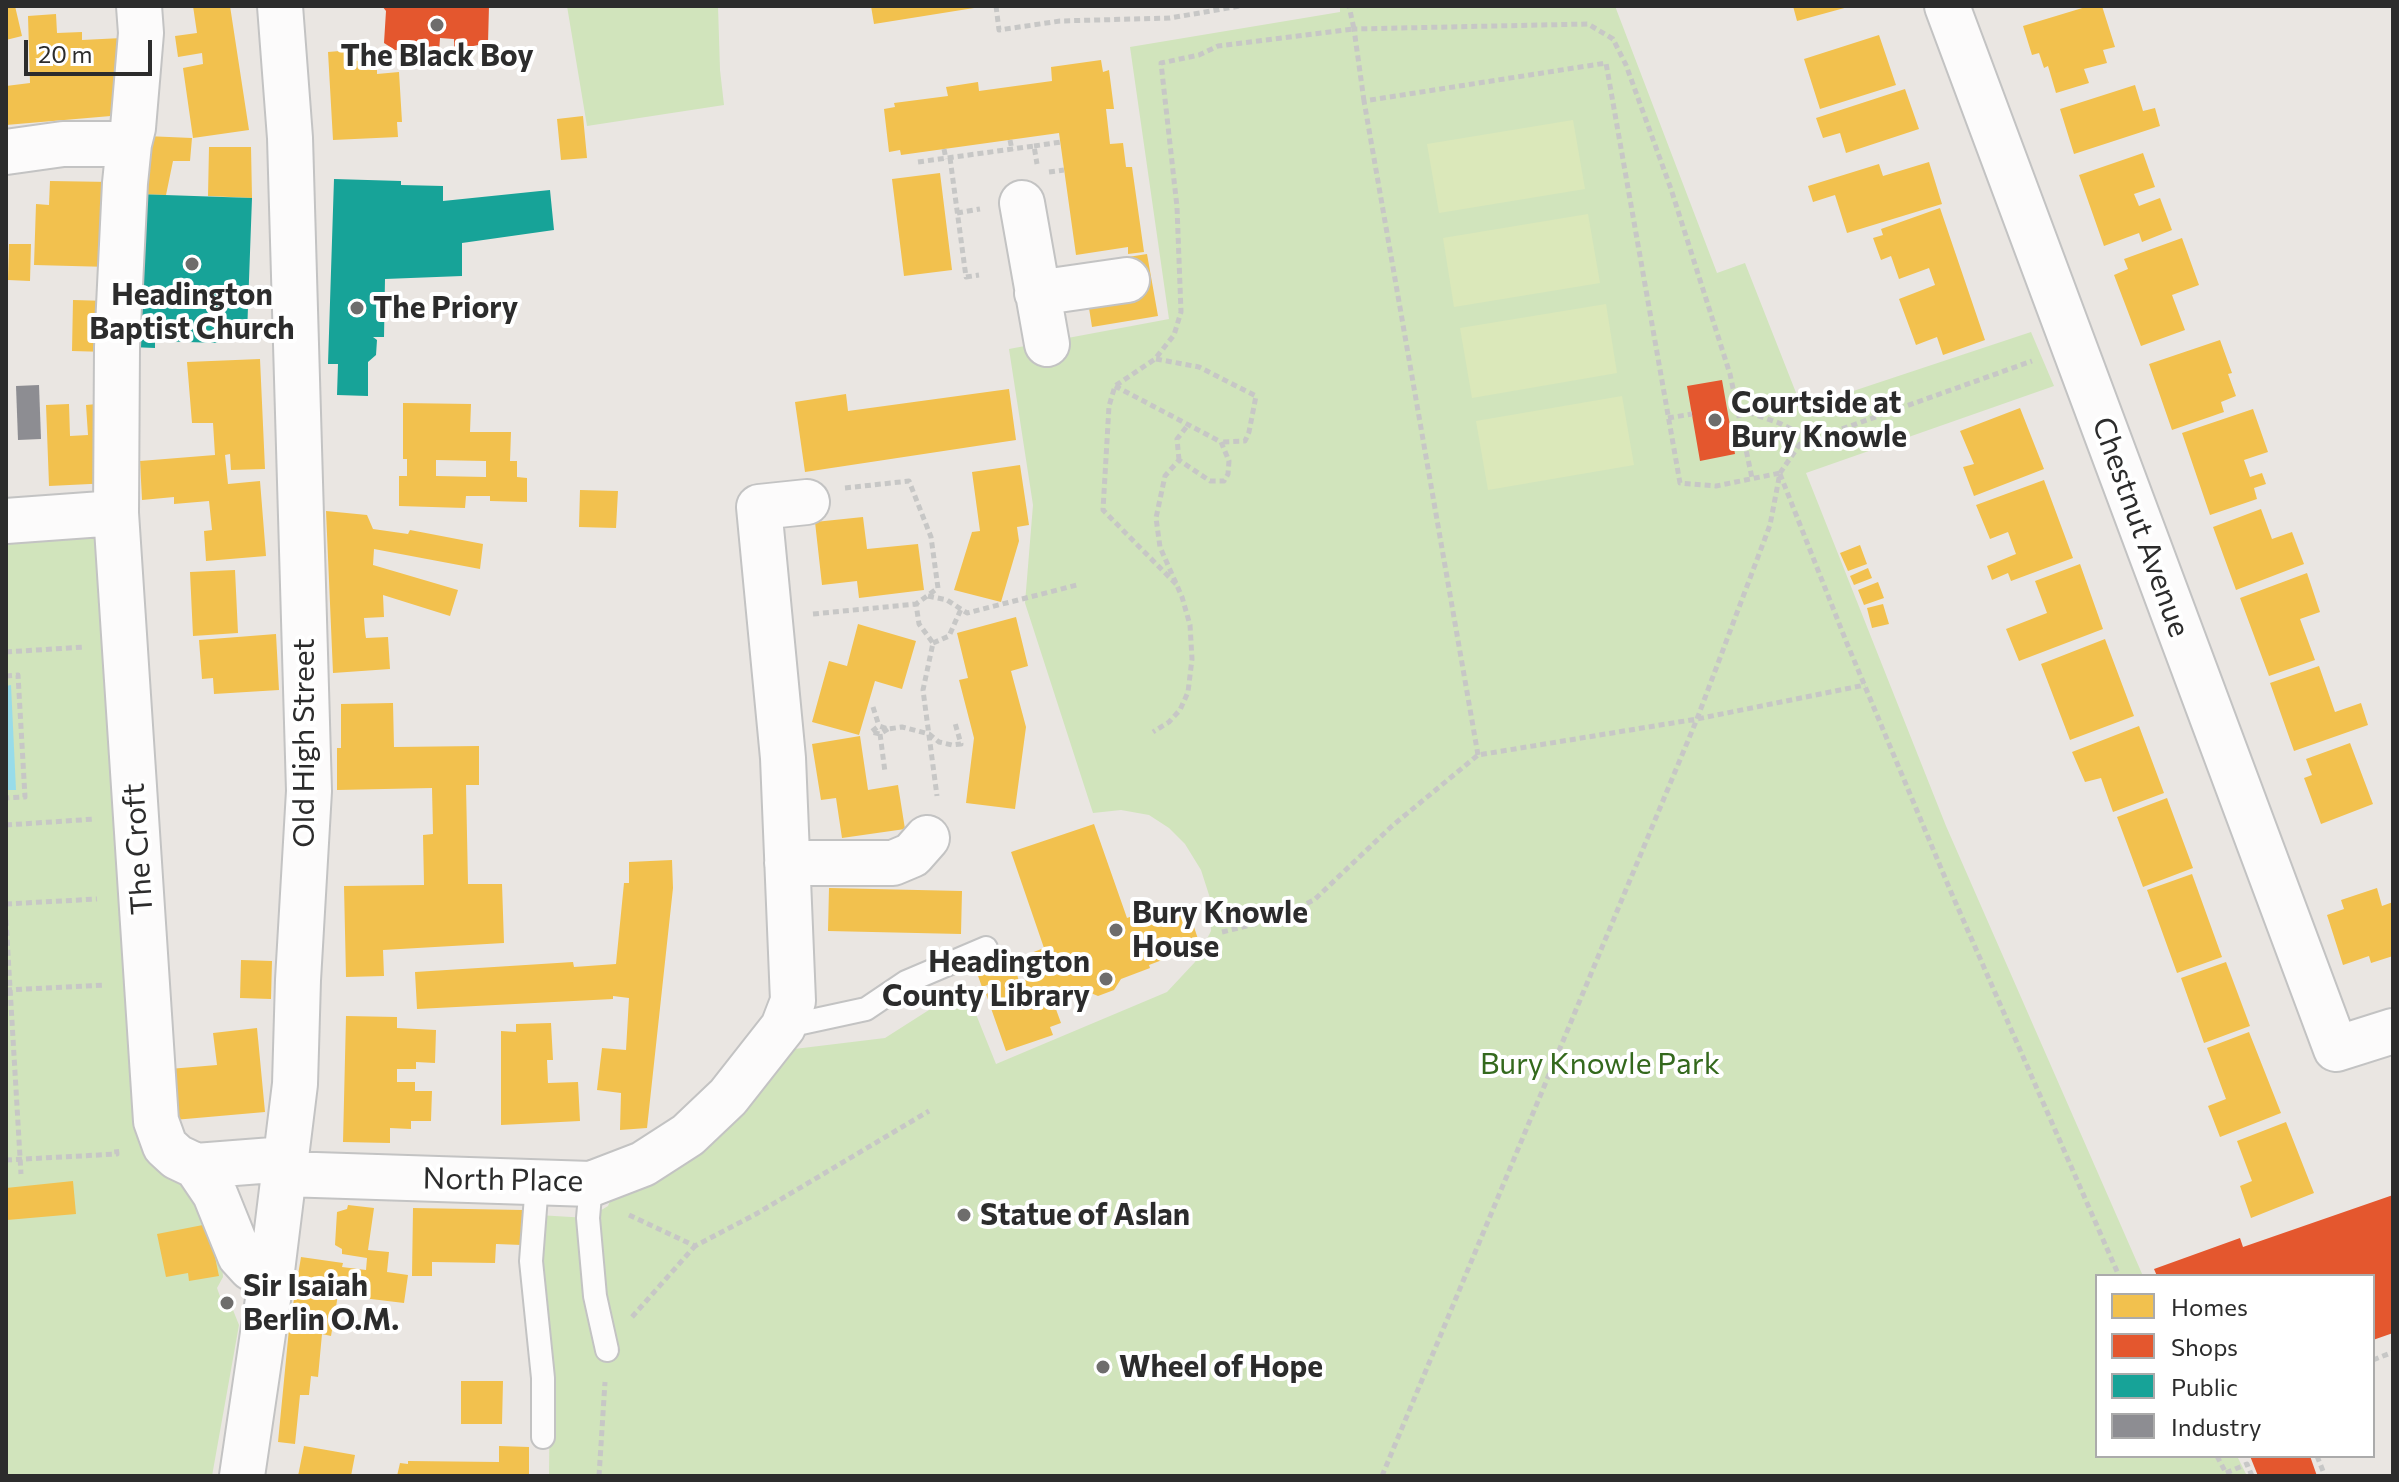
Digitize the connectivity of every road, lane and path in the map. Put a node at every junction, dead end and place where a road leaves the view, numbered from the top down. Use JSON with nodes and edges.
{"nodes":[{"id":1,"x":139,"y":6,"type":"edge"},
{"id":2,"x":280,"y":6,"type":"edge"},
{"id":3,"x":996,"y":6,"type":"edge"},
{"id":4,"x":1240,"y":6,"type":"edge"},
{"id":5,"x":1349,"y":6,"type":"edge"},
{"id":6,"x":1947,"y":6,"type":"edge"},
{"id":7,"x":1354,"y":29,"type":"junction"},
{"id":8,"x":1364,"y":101,"type":"junction"},
{"id":9,"x":1010,"y":140,"type":"dead end"},
{"id":10,"x":1061,"y":142,"type":"dead end"},
{"id":11,"x":129,"y":144,"type":"junction"},
{"id":12,"x":1034,"y":146,"type":"dead end"},
{"id":13,"x":944,"y":149,"type":"dead end"},
{"id":14,"x":1012,"y":150,"type":"dead end"},
{"id":15,"x":6,"y":152,"type":"edge"},
{"id":16,"x":1022,"y":203,"type":"dead end"},
{"id":17,"x":979,"y":275,"type":"dead end"},
{"id":18,"x":1127,"y":280,"type":"dead end"},
{"id":19,"x":1037,"y":293,"type":"junction"},
{"id":20,"x":1047,"y":344,"type":"dead end"},
{"id":21,"x":2074,"y":345,"type":"junction"},
{"id":22,"x":1155,"y":359,"type":"junction"},
{"id":23,"x":1115,"y":386,"type":"junction"},
{"id":24,"x":1738,"y":408,"type":"junction"},
{"id":25,"x":1692,"y":414,"type":"dead end"},
{"id":26,"x":1668,"y":418,"type":"junction"},
{"id":27,"x":1188,"y":425,"type":"junction"},
{"id":28,"x":1814,"y":440,"type":"junction"},
{"id":29,"x":1221,"y":442,"type":"junction"},
{"id":30,"x":1179,"y":460,"type":"junction"},
{"id":31,"x":1780,"y":473,"type":"junction"},
{"id":32,"x":1752,"y":478,"type":"junction"},
{"id":33,"x":807,"y":502,"type":"joint"},
{"id":34,"x":116,"y":513,"type":"junction"},
{"id":35,"x":6,"y":521,"type":"edge"},
{"id":36,"x":1176,"y":584,"type":"junction"},
{"id":37,"x":1077,"y":585,"type":"dead end"},
{"id":38,"x":927,"y":596,"type":"junction"},
{"id":39,"x":916,"y":604,"type":"junction"},
{"id":40,"x":961,"y":609,"type":"junction"},
{"id":41,"x":769,"y":619,"type":"junction"},
{"id":42,"x":84,"y":632,"type":"dead end"},
{"id":43,"x":933,"y":643,"type":"junction"},
{"id":44,"x":6,"y":652,"type":"edge"},
{"id":45,"x":6,"y":676,"type":"edge"},
{"id":46,"x":1865,"y":685,"type":"junction"},
{"id":47,"x":873,"y":707,"type":"dead end"},
{"id":48,"x":1697,"y":719,"type":"junction"},
{"id":49,"x":955,"y":723,"type":"dead end"},
{"id":50,"x":879,"y":726,"type":"junction"},
{"id":51,"x":888,"y":729,"type":"junction"},
{"id":52,"x":1153,"y":732,"type":"dead end"},
{"id":53,"x":880,"y":734,"type":"junction"},
{"id":54,"x":929,"y":734,"type":"junction"},
{"id":55,"x":1478,"y":755,"type":"junction"},
{"id":56,"x":885,"y":772,"type":"dead end"},
{"id":57,"x":6,"y":798,"type":"edge"},
{"id":58,"x":95,"y":804,"type":"dead end"},
{"id":59,"x":6,"y":825,"type":"edge"},
{"id":60,"x":927,"y":838,"type":"joint"},
{"id":61,"x":787,"y":863,"type":"junction"},
{"id":62,"x":101,"y":899,"type":"dead end"},
{"id":63,"x":6,"y":904,"type":"edge"},
{"id":64,"x":6,"y":920,"type":"edge"},
{"id":65,"x":1222,"y":932,"type":"dead end"},
{"id":66,"x":986,"y":948,"type":"dead end"},
{"id":67,"x":105,"y":970,"type":"dead end"},
{"id":68,"x":106,"y":984,"type":"junction"},
{"id":69,"x":8,"y":990,"type":"edge"},
{"id":70,"x":107,"y":1000,"type":"dead end"},
{"id":71,"x":783,"y":1027,"type":"junction"},
{"id":72,"x":2393,"y":1031,"type":"edge"},
{"id":73,"x":929,"y":1111,"type":"dead end"},
{"id":74,"x":116,"y":1138,"type":"dead end"},
{"id":75,"x":20,"y":1159,"type":"junction"},
{"id":76,"x":6,"y":1160,"type":"edge"},
{"id":77,"x":196,"y":1166,"type":"junction"},
{"id":78,"x":286,"y":1167,"type":"junction"},
{"id":79,"x":21,"y":1174,"type":"dead end"},
{"id":80,"x":537,"y":1183,"type":"junction"},
{"id":81,"x":591,"y":1184,"type":"junction"},
{"id":82,"x":2118,"y":1274,"type":"edge"},
{"id":83,"x":271,"y":1279,"type":"junction"},
{"id":84,"x":607,"y":1350,"type":"dead end"},
{"id":85,"x":543,"y":1437,"type":"dead end"},
{"id":86,"x":2227,"y":1475,"type":"edge"},
{"id":87,"x":242,"y":1476,"type":"edge"},
{"id":88,"x":1382,"y":1476,"type":"edge"},
{"id":89,"x":2252,"y":1476,"type":"edge"}],
"edges":[{"from":1,"to":11,"type":"street","name":"The Croft"},
{"from":2,"to":78,"type":"street","name":"Old High Street"},
{"from":3,"to":4,"type":"path"},
{"from":5,"to":7,"type":"path"},
{"from":6,"to":21,"type":"street","name":"Chestnut Avenue"},
{"from":7,"to":8,"type":"path"},
{"from":7,"to":22,"type":"path"},
{"from":7,"to":24,"type":"path"},
{"from":8,"to":26,"type":"path"},
{"from":8,"to":55,"type":"path"},
{"from":9,"to":14,"type":"path"},
{"from":10,"to":12,"type":"path"},
{"from":11,"to":15,"type":"street"},
{"from":11,"to":34,"type":"street","name":"The Croft"},
{"from":13,"to":17,"type":"path"},
{"from":16,"to":19,"type":"street"},
{"from":18,"to":19,"type":"street"},
{"from":19,"to":20,"type":"street"},
{"from":21,"to":28,"type":"path"},
{"from":21,"to":72,"type":"street","name":"Chestnut Avenue"},
{"from":22,"to":23,"type":"path"},
{"from":22,"to":29,"type":"path"},
{"from":23,"to":27,"type":"path"},
{"from":23,"to":36,"type":"path"},
{"from":24,"to":28,"type":"path"},
{"from":24,"to":32,"type":"path"},
{"from":25,"to":26,"type":"path"},
{"from":26,"to":32,"type":"path"},
{"from":27,"to":29,"type":"path"},
{"from":27,"to":30,"type":"path"},
{"from":28,"to":31,"type":"path"},
{"from":29,"to":30,"type":"path"},
{"from":30,"to":36,"type":"path"},
{"from":31,"to":32,"type":"path"},
{"from":31,"to":46,"type":"path"},
{"from":31,"to":48,"type":"path"},
{"from":33,"to":38,"type":"path"},
{"from":33,"to":41,"type":"street","name":"North Place"},
{"from":34,"to":35,"type":"street"},
{"from":34,"to":77,"type":"street","name":"The Croft"},
{"from":36,"to":52,"type":"path"},
{"from":37,"to":40,"type":"path"},
{"from":38,"to":39,"type":"path"},
{"from":38,"to":40,"type":"path"},
{"from":39,"to":41,"type":"path"},
{"from":39,"to":43,"type":"path"},
{"from":40,"to":43,"type":"path"},
{"from":41,"to":61,"type":"street","name":"North Place"},
{"from":42,"to":44,"type":"path"},
{"from":43,"to":54,"type":"path"},
{"from":45,"to":57,"type":"path"},
{"from":46,"to":48,"type":"path"},
{"from":46,"to":82,"type":"path"},
{"from":47,"to":50,"type":"path"},
{"from":48,"to":55,"type":"path"},
{"from":48,"to":88,"type":"path"},
{"from":49,"to":54,"type":"path"},
{"from":50,"to":51,"type":"path"},
{"from":50,"to":53,"type":"path"},
{"from":51,"to":53,"type":"path"},
{"from":51,"to":54,"type":"path"},
{"from":53,"to":56,"type":"path"},
{"from":54,"to":60,"type":"path"},
{"from":55,"to":65,"type":"path"},
{"from":58,"to":59,"type":"path"},
{"from":60,"to":61,"type":"street"},
{"from":61,"to":71,"type":"street","name":"North Place"},
{"from":62,"to":63,"type":"path"},
{"from":64,"to":69,"type":"path"},
{"from":66,"to":71,"type":"lane"},
{"from":67,"to":68,"type":"path"},
{"from":68,"to":69,"type":"path"},
{"from":68,"to":70,"type":"path"},
{"from":69,"to":75,"type":"path"},
{"from":71,"to":81,"type":"street","name":"North Place"},
{"from":73,"to":81,"type":"path"},
{"from":74,"to":75,"type":"path"},
{"from":75,"to":76,"type":"path"},
{"from":75,"to":79,"type":"path"},
{"from":77,"to":78,"type":"street"},
{"from":77,"to":83,"type":"street","name":"The Croft"},
{"from":78,"to":80,"type":"street","name":"North Place"},
{"from":78,"to":83,"type":"street","name":"Old High Street"},
{"from":80,"to":81,"type":"street","name":"North Place"},
{"from":80,"to":85,"type":"lane"},
{"from":81,"to":84,"type":"lane"},
{"from":83,"to":87,"type":"street","name":"Old High Street"},
{"from":86,"to":89,"type":"path"}]}
